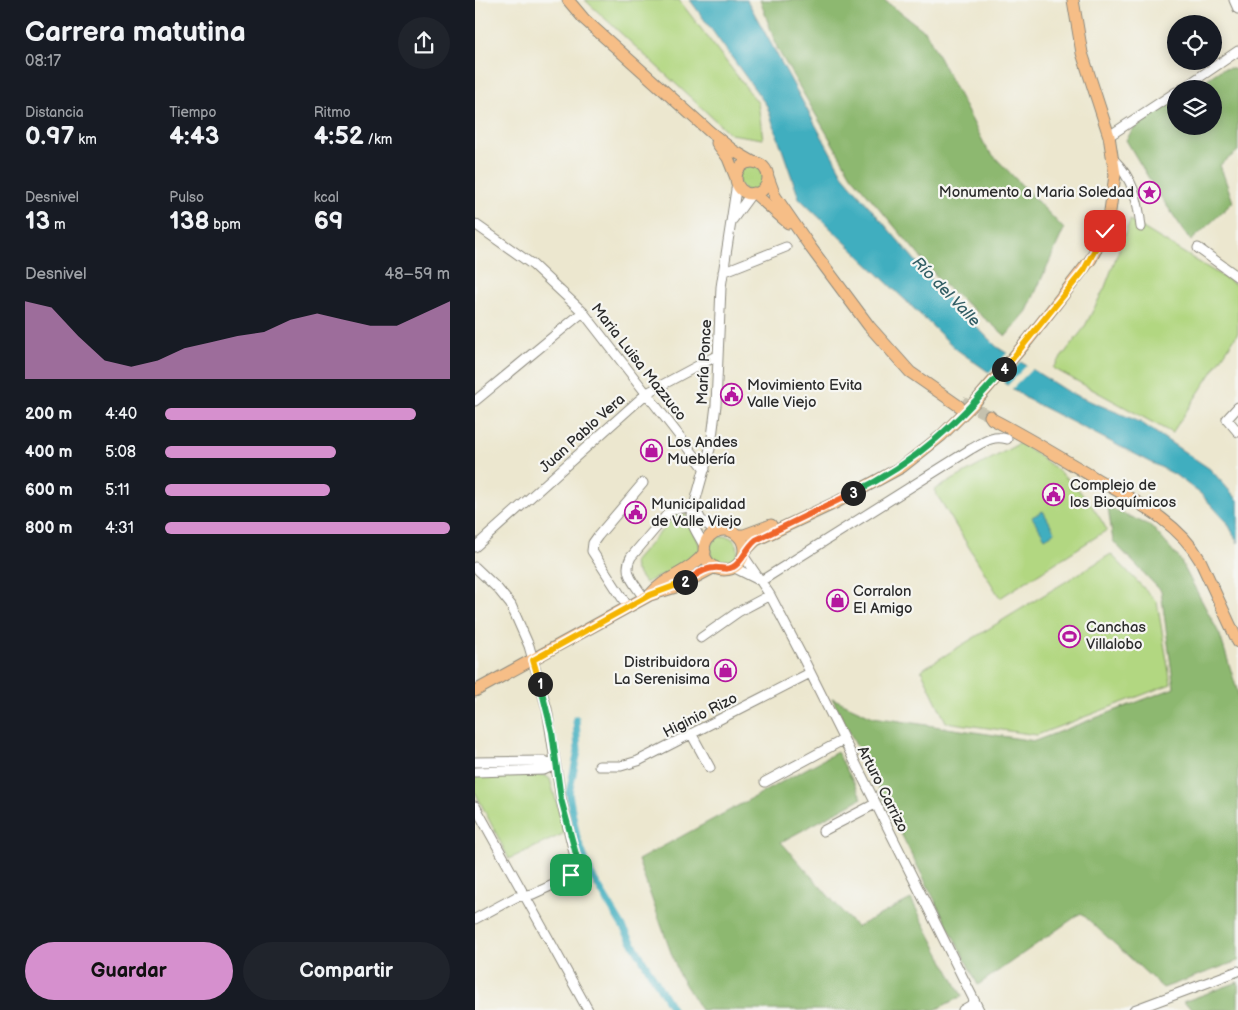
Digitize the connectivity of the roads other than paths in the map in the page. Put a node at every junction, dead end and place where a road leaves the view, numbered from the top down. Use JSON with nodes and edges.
{"nodes":[{"id":1,"x":568,"y":0,"type":"edge"},
{"id":2,"x":1073,"y":0,"type":"edge"},
{"id":3,"x":1234,"y":0,"type":"edge"},
{"id":4,"x":1238,"y":10,"type":"edge"},
{"id":5,"x":1238,"y":51,"type":"edge"},
{"id":6,"x":1224,"y":60,"type":"junction"},
{"id":7,"x":1238,"y":60,"type":"edge"},
{"id":8,"x":1195,"y":80,"type":"edge"},
{"id":9,"x":1167,"y":98,"type":"edge"},
{"id":10,"x":709,"y":131,"type":"junction"},
{"id":11,"x":1109,"y":136,"type":"junction"},
{"id":12,"x":1113,"y":159,"type":"junction"},
{"id":13,"x":753,"y":162,"type":"junction"},
{"id":14,"x":768,"y":178,"type":"junction"},
{"id":15,"x":736,"y":180,"type":"junction"},
{"id":16,"x":753,"y":193,"type":"junction"},
{"id":17,"x":733,"y":219,"type":"junction"},
{"id":18,"x":475,"y":224,"type":"edge"},
{"id":19,"x":1141,"y":226,"type":"dead end"},
{"id":20,"x":808,"y":244,"type":"junction"},
{"id":21,"x":786,"y":247,"type":"dead end"},
{"id":22,"x":1198,"y":248,"type":"dead end"},
{"id":23,"x":723,"y":272,"type":"junction"},
{"id":24,"x":1238,"y":277,"type":"edge"},
{"id":25,"x":583,"y":312,"type":"junction"},
{"id":26,"x":718,"y":355,"type":"junction"},
{"id":27,"x":647,"y":393,"type":"junction"},
{"id":28,"x":475,"y":402,"type":"edge"},
{"id":29,"x":959,"y":403,"type":"tunnel mouth"},
{"id":30,"x":1238,"y":406,"type":"edge"},
{"id":31,"x":990,"y":418,"type":"tunnel mouth"},
{"id":32,"x":1238,"y":432,"type":"edge"},
{"id":33,"x":1007,"y":438,"type":"dead end"},
{"id":34,"x":923,"y":450,"type":"junction"},
{"id":35,"x":705,"y":469,"type":"junction"},
{"id":36,"x":643,"y":482,"type":"dead end"},
{"id":37,"x":694,"y":506,"type":"junction"},
{"id":38,"x":718,"y":532,"type":"junction"},
{"id":39,"x":737,"y":536,"type":"junction"},
{"id":40,"x":475,"y":547,"type":"edge"},
{"id":41,"x":705,"y":550,"type":"junction"},
{"id":42,"x":743,"y":553,"type":"junction"},
{"id":43,"x":475,"y":567,"type":"edge"},
{"id":44,"x":715,"y":567,"type":"junction"},
{"id":45,"x":733,"y":567,"type":"junction"},
{"id":46,"x":761,"y":581,"type":"junction"},
{"id":47,"x":770,"y":595,"type":"junction"},
{"id":48,"x":647,"y":596,"type":"junction"},
{"id":49,"x":629,"y":607,"type":"junction"},
{"id":50,"x":701,"y":638,"type":"dead end"},
{"id":51,"x":1238,"y":642,"type":"edge"},
{"id":52,"x":533,"y":660,"type":"junction"},
{"id":53,"x":811,"y":673,"type":"junction"},
{"id":54,"x":475,"y":692,"type":"edge"},
{"id":55,"x":692,"y":735,"type":"junction"},
{"id":56,"x":843,"y":740,"type":"junction"},
{"id":57,"x":475,"y":762,"type":"edge"},
{"id":58,"x":555,"y":765,"type":"junction"},
{"id":59,"x":599,"y":766,"type":"dead end"},
{"id":60,"x":710,"y":768,"type":"dead end"},
{"id":61,"x":475,"y":772,"type":"edge"},
{"id":62,"x":765,"y":782,"type":"dead end"},
{"id":63,"x":875,"y":804,"type":"junction"},
{"id":64,"x":475,"y":806,"type":"edge"},
{"id":65,"x":823,"y":831,"type":"dead end"},
{"id":66,"x":525,"y":896,"type":"junction"},
{"id":67,"x":475,"y":919,"type":"edge"},
{"id":68,"x":1238,"y":971,"type":"edge"},
{"id":69,"x":977,"y":1006,"type":"edge"},
{"id":70,"x":588,"y":1010,"type":"edge"},
{"id":71,"x":963,"y":1010,"type":"edge"},
{"id":72,"x":1134,"y":1010,"type":"edge"}],
"edges":[{"from":1,"to":10,"type":"main road"},
{"from":2,"to":11,"type":"main road"},
{"from":3,"to":4,"type":"street"},
{"from":5,"to":6,"type":"street"},
{"from":6,"to":7,"type":"street"},
{"from":6,"to":8,"type":"street"},
{"from":9,"to":11,"type":"street"},
{"from":10,"to":13,"type":"main road"},
{"from":10,"to":15,"type":"main road"},
{"from":11,"to":12,"type":"main road"},
{"from":12,"to":19,"type":"street"},
{"from":12,"to":34,"type":"main road"},
{"from":13,"to":14,"type":"main road"},
{"from":13,"to":15,"type":"main road"},
{"from":14,"to":16,"type":"main road"},
{"from":14,"to":20,"type":"main road"},
{"from":15,"to":16,"type":"main road"},
{"from":15,"to":17,"type":"street","name":"María Ponce"},
{"from":16,"to":17,"type":"street","name":"María Ponce"},
{"from":16,"to":20,"type":"main road"},
{"from":17,"to":23,"type":"street","name":"María Ponce"},
{"from":18,"to":25,"type":"street","name":"Maria Luisa Mazzuco"},
{"from":20,"to":29,"type":"main road"},
{"from":21,"to":23,"type":"street"},
{"from":22,"to":24,"type":"street"},
{"from":23,"to":26,"type":"street","name":"María Ponce"},
{"from":25,"to":27,"type":"street","name":"Maria Luisa Mazzuco"},
{"from":25,"to":28,"type":"street"},
{"from":26,"to":27,"type":"street","name":"Juan Pablo Vera"},
{"from":26,"to":35,"type":"street","name":"María Ponce"},
{"from":27,"to":35,"type":"street","name":"Maria Luisa Mazzuco"},
{"from":27,"to":40,"type":"street","name":"Juan Pablo Vera"},
{"from":30,"to":32,"type":"street"},
{"from":31,"to":51,"type":"main road"},
{"from":33,"to":46,"type":"street"},
{"from":34,"to":39,"type":"main road"},
{"from":34,"to":42,"type":"main road"},
{"from":35,"to":37,"type":"street","name":"María Ponce"},
{"from":36,"to":49,"type":"street"},
{"from":37,"to":38,"type":"street"},
{"from":37,"to":41,"type":"street","name":"María Ponce"},
{"from":37,"to":48,"type":"street"},
{"from":38,"to":39,"type":"main road"},
{"from":38,"to":41,"type":"main road"},
{"from":39,"to":42,"type":"main road"},
{"from":41,"to":44,"type":"main road"},
{"from":41,"to":48,"type":"main road"},
{"from":42,"to":45,"type":"main road"},
{"from":42,"to":46,"type":"street","name":"Arturo Carrizo"},
{"from":43,"to":52,"type":"street"},
{"from":44,"to":45,"type":"main road"},
{"from":44,"to":48,"type":"main road"},
{"from":45,"to":46,"type":"street"},
{"from":46,"to":47,"type":"street","name":"Arturo Carrizo"},
{"from":47,"to":50,"type":"street"},
{"from":47,"to":53,"type":"street","name":"Arturo Carrizo"},
{"from":48,"to":49,"type":"main road"},
{"from":49,"to":52,"type":"main road"},
{"from":52,"to":54,"type":"main road"},
{"from":52,"to":58,"type":"street"},
{"from":53,"to":55,"type":"street","name":"Higinio Rizo"},
{"from":53,"to":56,"type":"street","name":"Arturo Carrizo"},
{"from":55,"to":59,"type":"street","name":"Higinio Rizo"},
{"from":55,"to":60,"type":"street"},
{"from":56,"to":62,"type":"street"},
{"from":56,"to":63,"type":"street","name":"Arturo Carrizo"},
{"from":57,"to":58,"type":"street"},
{"from":58,"to":61,"type":"street"},
{"from":58,"to":66,"type":"street"},
{"from":63,"to":65,"type":"street"},
{"from":63,"to":69,"type":"street","name":"Arturo Carrizo"},
{"from":64,"to":66,"type":"street"},
{"from":66,"to":67,"type":"street"},
{"from":66,"to":70,"type":"street"},
{"from":68,"to":72,"type":"street"},
{"from":69,"to":71,"type":"street"}]}
